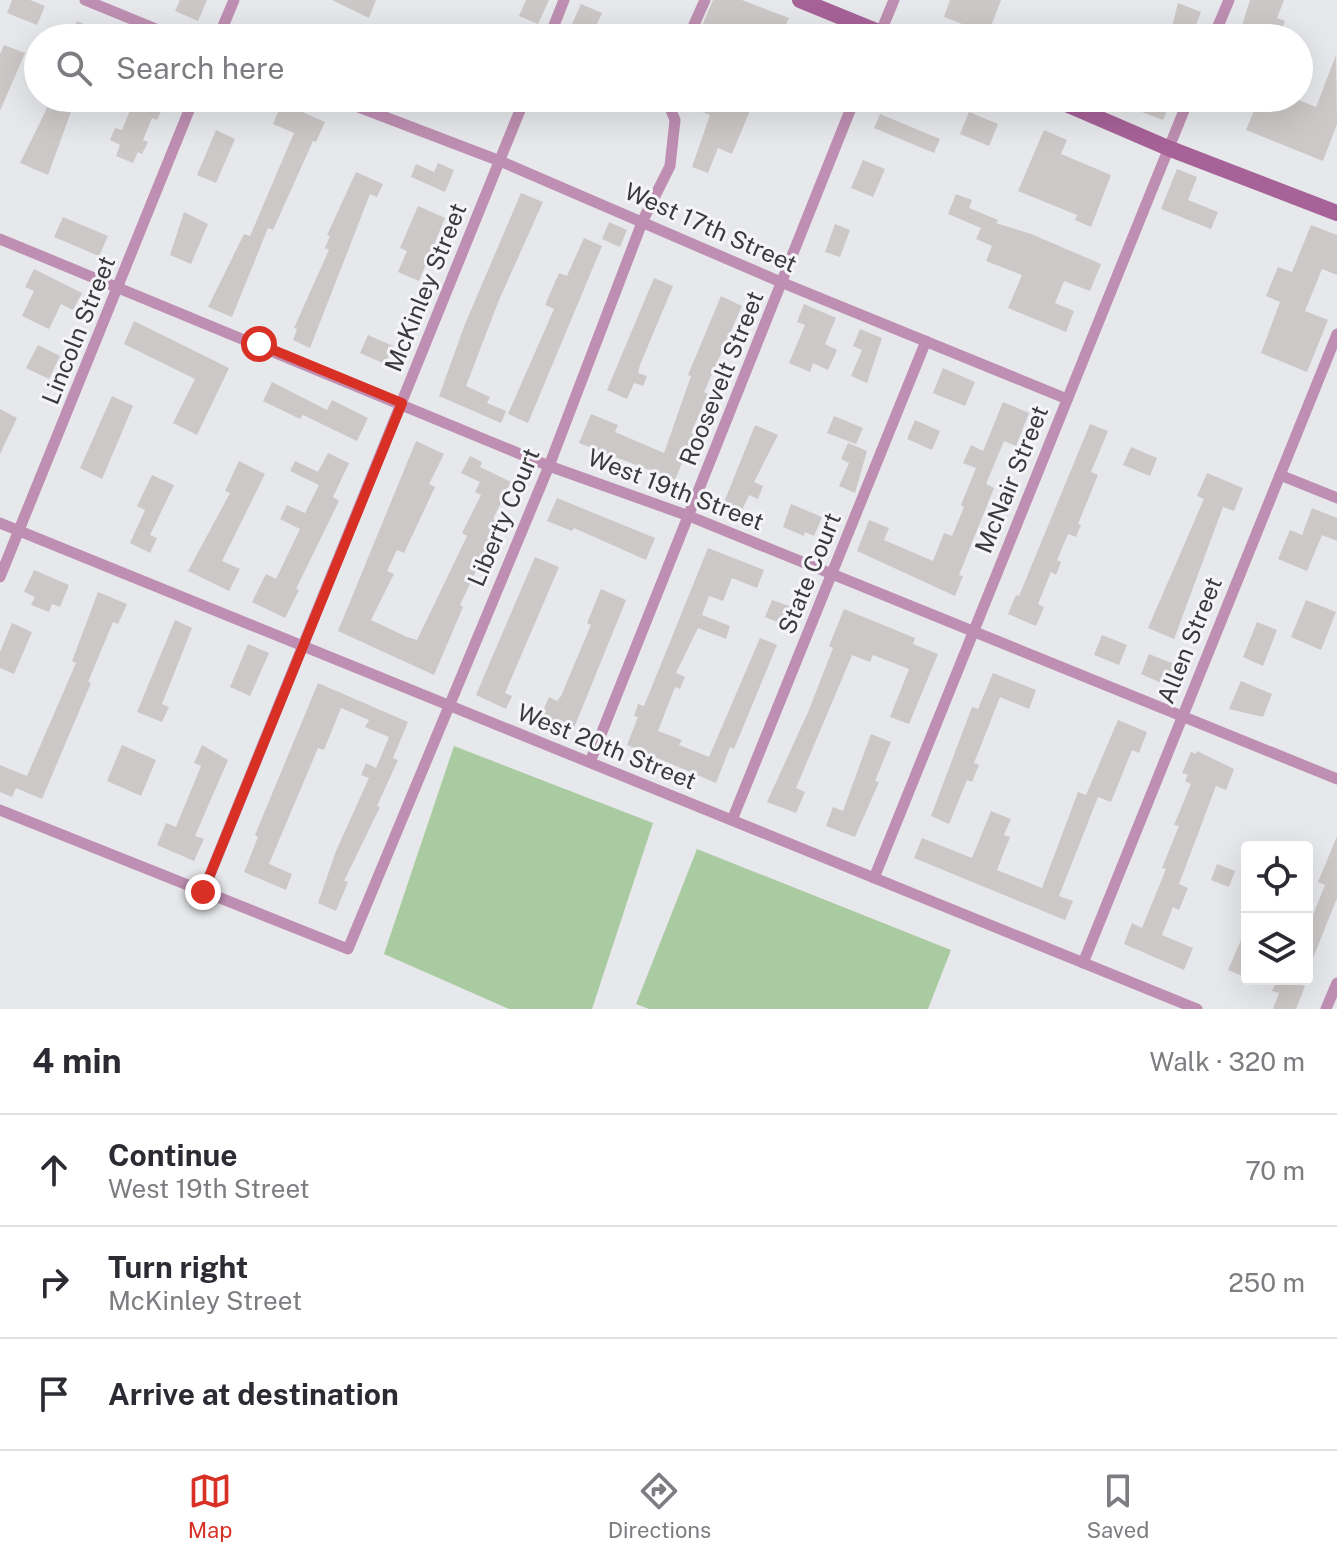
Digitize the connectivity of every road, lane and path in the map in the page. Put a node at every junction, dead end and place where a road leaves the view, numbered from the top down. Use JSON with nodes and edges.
{"nodes":[{"id":1,"x":85,"y":0,"type":"edge"},
{"id":2,"x":234,"y":0,"type":"edge"},
{"id":3,"x":564,"y":0,"type":"edge"},
{"id":4,"x":705,"y":0,"type":"edge"},
{"id":5,"x":800,"y":0,"type":"edge"},
{"id":6,"x":894,"y":0,"type":"edge"},
{"id":7,"x":1229,"y":0,"type":"edge"},
{"id":8,"x":144,"y":24,"type":"edge"},
{"id":9,"x":224,"y":24,"type":"edge"},
{"id":10,"x":555,"y":24,"type":"edge"},
{"id":11,"x":694,"y":24,"type":"edge"},
{"id":12,"x":855,"y":24,"type":"edge"},
{"id":13,"x":887,"y":24,"type":"edge"},
{"id":14,"x":1219,"y":24,"type":"edge"},
{"id":15,"x":188,"y":112,"type":"edge"},
{"id":16,"x":372,"y":112,"type":"edge"},
{"id":17,"x":519,"y":112,"type":"edge"},
{"id":18,"x":672,"y":112,"type":"edge"},
{"id":19,"x":850,"y":112,"type":"edge"},
{"id":20,"x":1084,"y":112,"type":"edge"},
{"id":21,"x":1183,"y":112,"type":"edge"},
{"id":22,"x":1168,"y":148,"type":"junction"},
{"id":23,"x":500,"y":161,"type":"junction"},
{"id":24,"x":1337,"y":213,"type":"edge"},
{"id":25,"x":643,"y":220,"type":"junction"},
{"id":26,"x":0,"y":239,"type":"edge"},
{"id":27,"x":783,"y":283,"type":"junction"},
{"id":28,"x":119,"y":288,"type":"junction"},
{"id":29,"x":1337,"y":334,"type":"edge"},
{"id":30,"x":926,"y":341,"type":"junction"},
{"id":31,"x":1067,"y":399,"type":"junction"},
{"id":32,"x":402,"y":403,"type":"junction"},
{"id":33,"x":549,"y":466,"type":"junction"},
{"id":34,"x":1280,"y":475,"type":"junction"},
{"id":35,"x":1337,"y":498,"type":"edge"},
{"id":36,"x":689,"y":516,"type":"junction"},
{"id":37,"x":0,"y":523,"type":"edge"},
{"id":38,"x":19,"y":531,"type":"junction"},
{"id":39,"x":832,"y":574,"type":"junction"},
{"id":40,"x":0,"y":577,"type":"edge"},
{"id":41,"x":973,"y":631,"type":"junction"},
{"id":42,"x":303,"y":646,"type":"junction"},
{"id":43,"x":448,"y":707,"type":"junction"},
{"id":44,"x":1182,"y":716,"type":"junction"},
{"id":45,"x":590,"y":762,"type":"junction"},
{"id":46,"x":1337,"y":779,"type":"edge"},
{"id":47,"x":0,"y":810,"type":"edge"},
{"id":48,"x":732,"y":820,"type":"junction"},
{"id":49,"x":874,"y":878,"type":"junction"},
{"id":50,"x":203,"y":892,"type":"junction"},
{"id":51,"x":1083,"y":963,"type":"junction"},
{"id":52,"x":1337,"y":983,"type":"edge"},
{"id":53,"x":1197,"y":1009,"type":"edge"},
{"id":54,"x":1326,"y":1009,"type":"edge"}],
"edges":[{"from":1,"to":8,"type":"street"},
{"from":2,"to":9,"type":"street"},
{"from":3,"to":10,"type":"street"},
{"from":4,"to":11,"type":"street"},
{"from":5,"to":12,"type":"main road"},
{"from":6,"to":13,"type":"street"},
{"from":7,"to":14,"type":"street"},
{"from":15,"to":28,"type":"street","name":"Lincoln Street"},
{"from":16,"to":23,"type":"street","name":"West 17th Street"},
{"from":17,"to":23,"type":"street","name":"McKinley Street"},
{"from":18,"to":25,"type":"street","name":"Liberty Court"},
{"from":19,"to":27,"type":"street","name":"Roosevelt Street"},
{"from":20,"to":22,"type":"main road"},
{"from":21,"to":22,"type":"street","name":"McNair Street"},
{"from":22,"to":24,"type":"main road"},
{"from":22,"to":31,"type":"street","name":"McNair Street"},
{"from":23,"to":25,"type":"street","name":"West 17th Street"},
{"from":23,"to":32,"type":"street","name":"McKinley Street"},
{"from":25,"to":27,"type":"street","name":"West 17th Street"},
{"from":25,"to":33,"type":"street","name":"Liberty Court"},
{"from":26,"to":28,"type":"street","name":"West 19th Street"},
{"from":27,"to":30,"type":"street","name":"West 17th Street"},
{"from":27,"to":36,"type":"street","name":"Roosevelt Street"},
{"from":28,"to":32,"type":"street","name":"West 19th Street"},
{"from":28,"to":38,"type":"street","name":"Lincoln Street"},
{"from":29,"to":34,"type":"street","name":"Allen Street"},
{"from":30,"to":31,"type":"street","name":"West 17th Street"},
{"from":30,"to":39,"type":"street","name":"State Court"},
{"from":31,"to":41,"type":"street","name":"McNair Street"},
{"from":32,"to":33,"type":"street","name":"West 19th Street"},
{"from":32,"to":42,"type":"street","name":"McKinley Street"},
{"from":33,"to":36,"type":"street","name":"West 19th Street"},
{"from":33,"to":43,"type":"street","name":"Liberty Court"},
{"from":34,"to":35,"type":"street"},
{"from":34,"to":44,"type":"street","name":"Allen Street"},
{"from":36,"to":39,"type":"street","name":"West 19th Street"},
{"from":36,"to":45,"type":"street","name":"Roosevelt Street"},
{"from":37,"to":38,"type":"street","name":"West 20th Street"},
{"from":38,"to":40,"type":"street","name":"Lincoln Street"},
{"from":38,"to":42,"type":"street","name":"West 20th Street"},
{"from":39,"to":41,"type":"street","name":"West 19th Street"},
{"from":39,"to":48,"type":"street","name":"State Court"},
{"from":41,"to":44,"type":"street","name":"West 19th Street"},
{"from":41,"to":49,"type":"street","name":"McNair Street"},
{"from":42,"to":43,"type":"street","name":"West 20th Street"},
{"from":42,"to":50,"type":"street","name":"McKinley Street"},
{"from":43,"to":45,"type":"street","name":"West 20th Street"},
{"from":43,"to":50,"type":"street","name":"Liberty Court"},
{"from":44,"to":46,"type":"street","name":"West 19th Street"},
{"from":44,"to":51,"type":"street","name":"Allen Street"},
{"from":45,"to":48,"type":"street","name":"West 20th Street"},
{"from":47,"to":50,"type":"street"},
{"from":48,"to":49,"type":"street","name":"West 20th Street"},
{"from":49,"to":51,"type":"street","name":"West 20th Street"},
{"from":51,"to":53,"type":"street","name":"West 20th Street"},
{"from":52,"to":54,"type":"street"}]}
